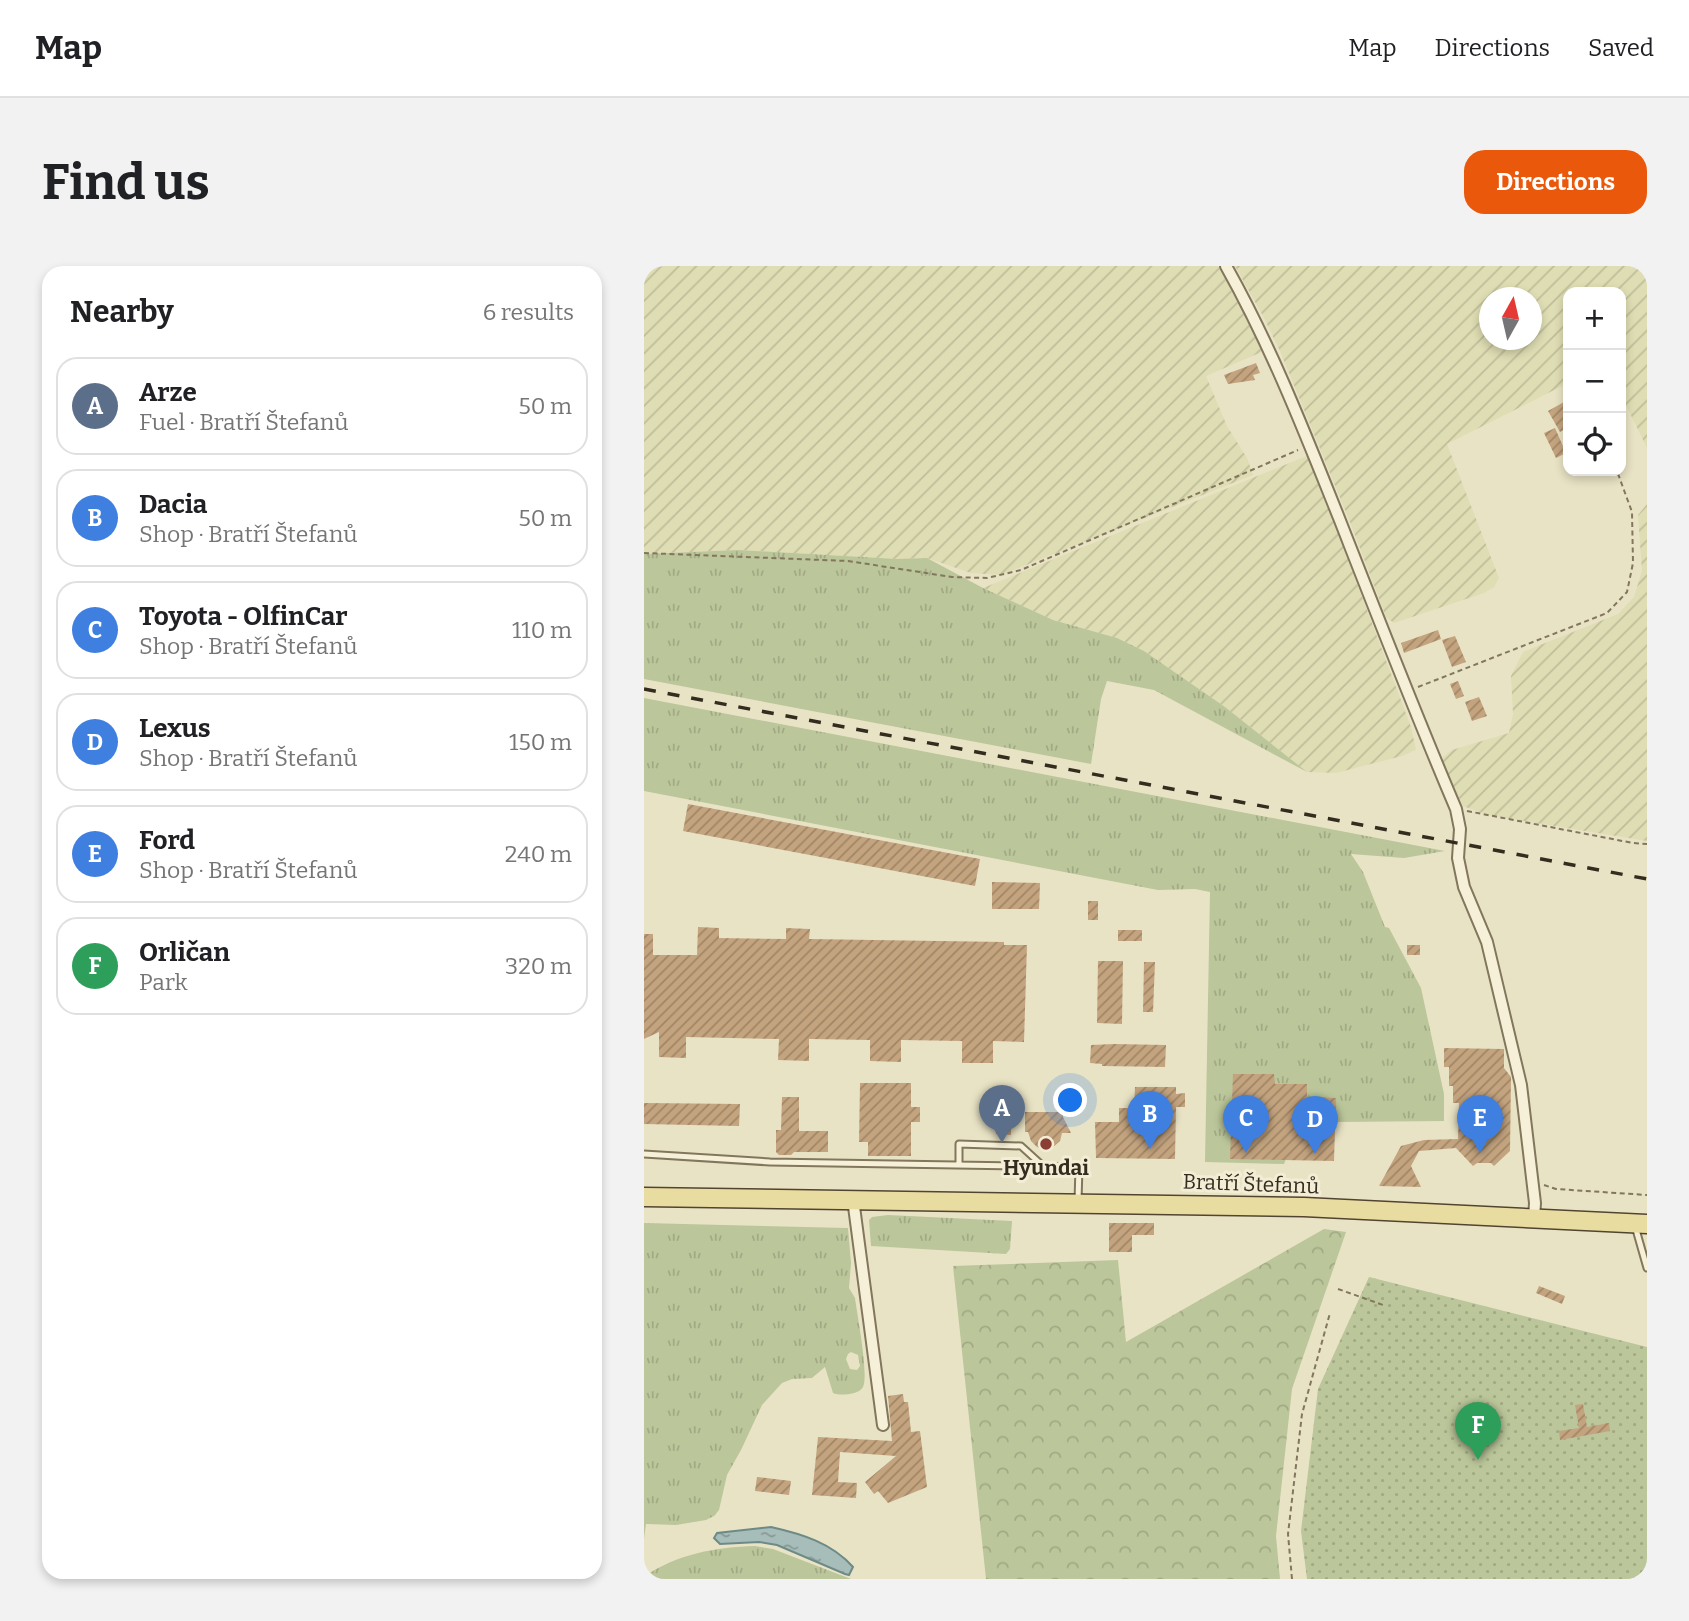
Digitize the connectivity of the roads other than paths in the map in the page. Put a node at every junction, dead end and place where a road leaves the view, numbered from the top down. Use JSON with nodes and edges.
{"nodes":[{"id":1,"x":1226,"y":266,"type":"edge"},
{"id":2,"x":644,"y":1154,"type":"edge"},
{"id":3,"x":959,"y":1166,"type":"junction"},
{"id":4,"x":1043,"y":1166,"type":"junction"},
{"id":5,"x":644,"y":1197,"type":"edge"},
{"id":6,"x":853,"y":1199,"type":"junction"},
{"id":7,"x":1078,"y":1202,"type":"junction"},
{"id":8,"x":1534,"y":1218,"type":"junction"},
{"id":9,"x":1641,"y":1223,"type":"edge"},
{"id":10,"x":1647,"y":1268,"type":"edge"},
{"id":11,"x":883,"y":1425,"type":"dead end"}],
"edges":[{"from":1,"to":8,"type":"street"},
{"from":2,"to":3,"type":"lane"},
{"from":3,"to":4,"type":"lane"},
{"from":3,"to":4,"type":"lane"},
{"from":4,"to":7,"type":"lane"},
{"from":5,"to":6,"type":"main road","name":"Bratří Štefanů"},
{"from":6,"to":7,"type":"main road","name":"Bratří Štefanů"},
{"from":6,"to":11,"type":"street"},
{"from":7,"to":8,"type":"main road","name":"Bratří Štefanů"},
{"from":8,"to":9,"type":"main road","name":"Bratří Štefanů"},
{"from":9,"to":10,"type":"lane"}]}
